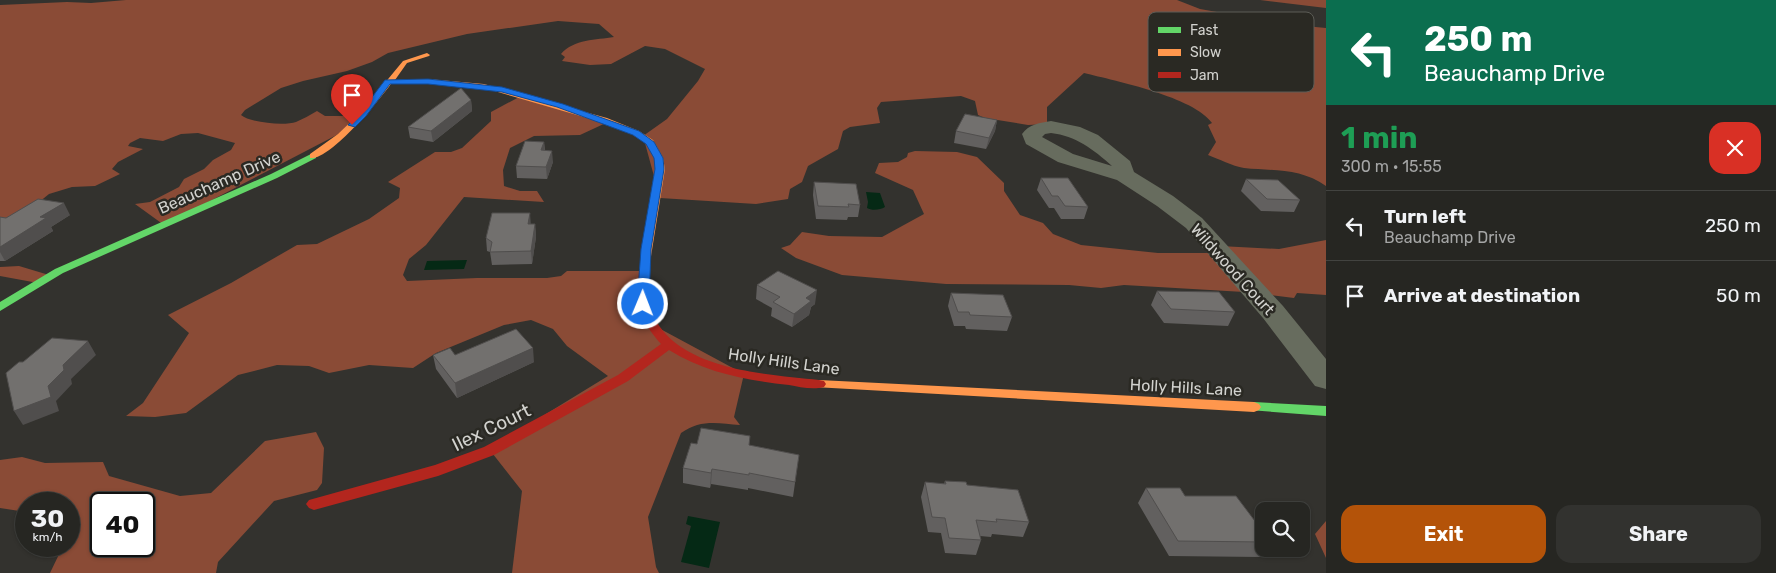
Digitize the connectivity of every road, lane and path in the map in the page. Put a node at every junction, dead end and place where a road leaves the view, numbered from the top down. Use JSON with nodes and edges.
{"nodes":[{"id":1,"x":427,"y":55,"type":"dead end"},
{"id":2,"x":388,"y":82,"type":"junction"},
{"id":3,"x":1124,"y":175,"type":"dead end"},
{"id":4,"x":0,"y":307,"type":"edge"},
{"id":5,"x":668,"y":345,"type":"junction"},
{"id":6,"x":1326,"y":379,"type":"edge"},
{"id":7,"x":1326,"y":411,"type":"edge"},
{"id":8,"x":314,"y":504,"type":"dead end"}],
"edges":[{"from":1,"to":2,"type":"street","name":"Beauchamp Drive"},
{"from":2,"to":4,"type":"street","name":"Beauchamp Drive"},
{"from":2,"to":5,"type":"street","name":"Holly Hills Lane"},
{"from":3,"to":6,"type":"street","name":"Wildwood Court"},
{"from":5,"to":7,"type":"street","name":"Holly Hills Lane"},
{"from":5,"to":8,"type":"street","name":"Ilex Court"}]}
